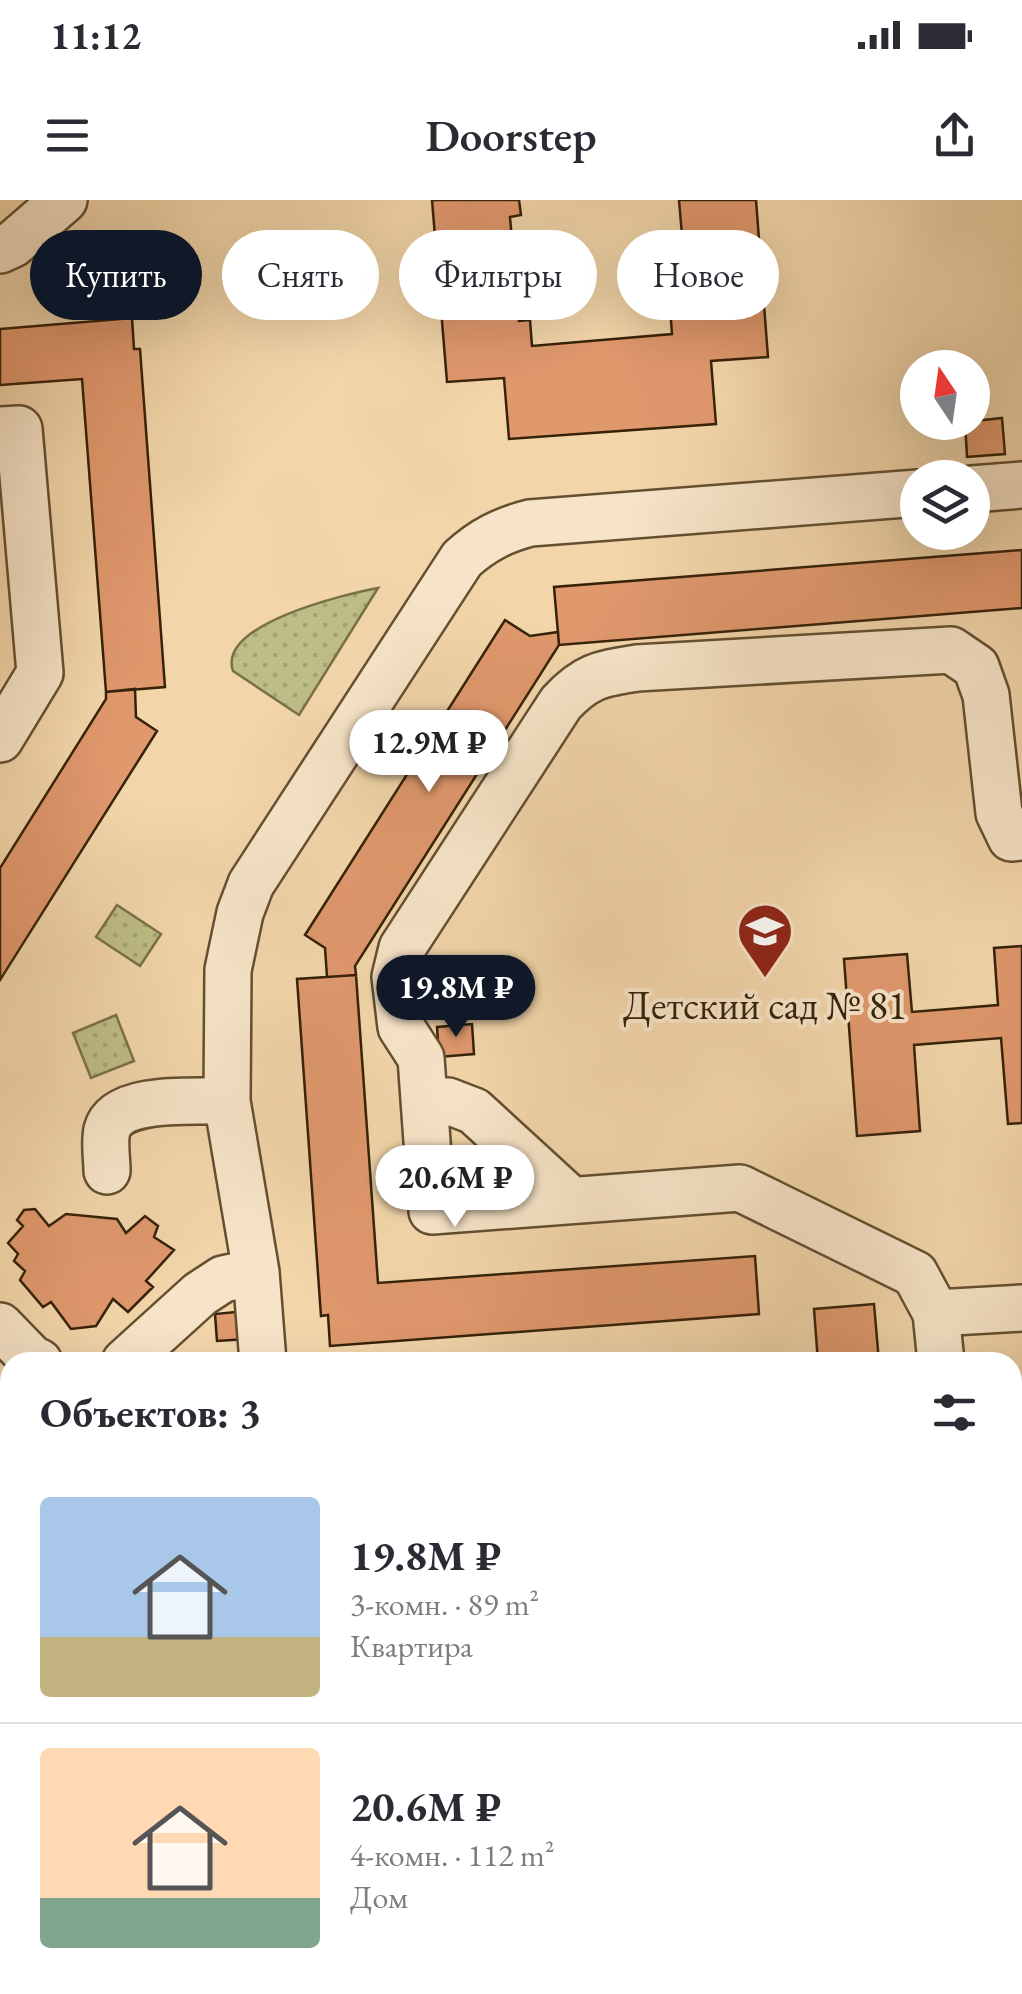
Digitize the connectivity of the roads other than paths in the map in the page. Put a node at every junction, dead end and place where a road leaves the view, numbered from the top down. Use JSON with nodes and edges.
{"nodes":[{"id":1,"x":64,"y":200,"type":"edge"},
{"id":2,"x":0,"y":250,"type":"edge"},
{"id":3,"x":0,"y":430,"type":"edge"},
{"id":4,"x":1022,"y":485,"type":"edge"},
{"id":5,"x":990,"y":488,"type":"edge"},
{"id":6,"x":900,"y":494,"type":"edge"},
{"id":7,"x":0,"y":739,"type":"edge"},
{"id":8,"x":1022,"y":837,"type":"edge"},
{"id":9,"x":227,"y":1101,"type":"junction"},
{"id":10,"x":425,"y":1101,"type":"junction"},
{"id":11,"x":107,"y":1170,"type":"dead end"},
{"id":12,"x":571,"y":1200,"type":"junction"},
{"id":13,"x":256,"y":1272,"type":"junction"},
{"id":14,"x":1022,"y":1308,"type":"edge"},
{"id":15,"x":936,"y":1313,"type":"junction"},
{"id":16,"x":0,"y":1326,"type":"edge"},
{"id":17,"x":24,"y":1352,"type":"edge"},
{"id":18,"x":136,"y":1352,"type":"edge"},
{"id":19,"x":262,"y":1352,"type":"edge"},
{"id":20,"x":939,"y":1352,"type":"edge"}],
"edges":[{"from":1,"to":2,"type":"street"},
{"from":3,"to":7,"type":"street"},
{"from":4,"to":5,"type":"street"},
{"from":6,"to":9,"type":"street"},
{"from":8,"to":10,"type":"street"},
{"from":9,"to":11,"type":"street"},
{"from":9,"to":13,"type":"street"},
{"from":10,"to":12,"type":"street"},
{"from":10,"to":12,"type":"street"},
{"from":12,"to":15,"type":"street"},
{"from":13,"to":18,"type":"street"},
{"from":13,"to":19,"type":"street"},
{"from":14,"to":15,"type":"street"},
{"from":15,"to":20,"type":"street"},
{"from":16,"to":17,"type":"street"}]}
